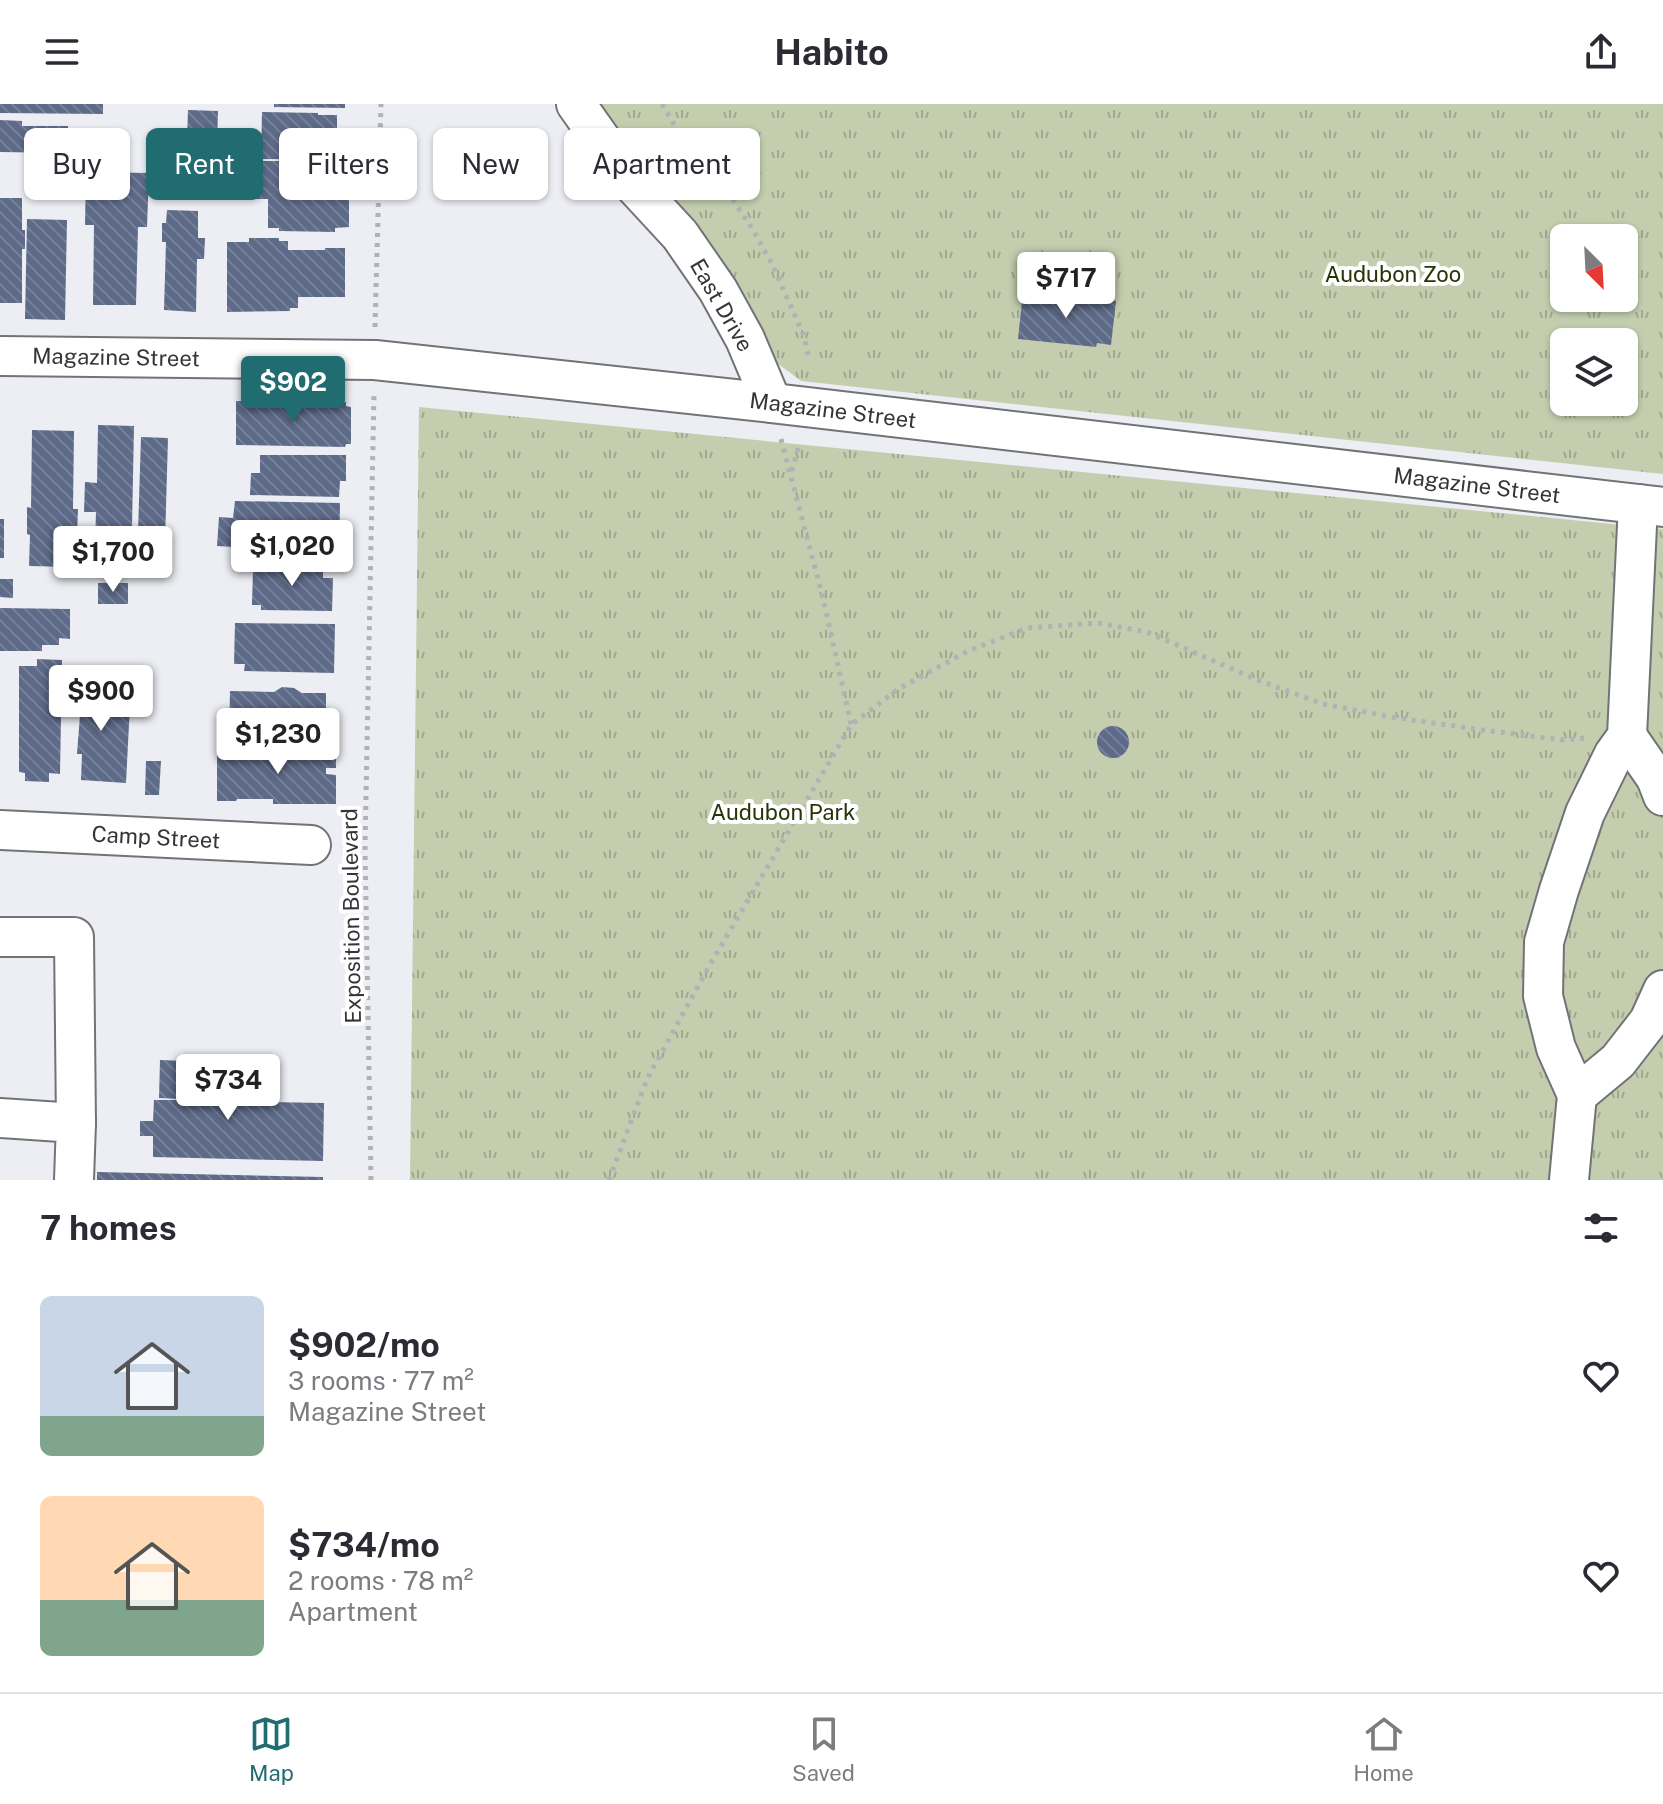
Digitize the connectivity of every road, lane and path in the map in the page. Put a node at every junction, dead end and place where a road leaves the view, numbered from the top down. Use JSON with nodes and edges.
{"nodes":[{"id":1,"x":381,"y":104,"type":"edge"},
{"id":2,"x":576,"y":104,"type":"edge"},
{"id":3,"x":662,"y":104,"type":"edge"},
{"id":4,"x":375,"y":324,"type":"dead end"},
{"id":5,"x":808,"y":355,"type":"dead end"},
{"id":6,"x":0,"y":356,"type":"edge"},
{"id":7,"x":772,"y":403,"type":"junction"},
{"id":8,"x":374,"y":412,"type":"dead end"},
{"id":9,"x":799,"y":445,"type":"dead end"},
{"id":10,"x":791,"y":474,"type":"junction"},
{"id":11,"x":1650,"y":506,"type":"edge"},
{"id":12,"x":851,"y":725,"type":"junction"},
{"id":13,"x":1627,"y":736,"type":"junction"},
{"id":14,"x":1663,"y":796,"type":"edge"},
{"id":15,"x":0,"y":830,"type":"edge"},
{"id":16,"x":311,"y":845,"type":"dead end"},
{"id":17,"x":0,"y":937,"type":"edge"},
{"id":18,"x":1663,"y":990,"type":"edge"},
{"id":19,"x":1577,"y":1095,"type":"junction"},
{"id":20,"x":0,"y":1118,"type":"edge"},
{"id":21,"x":76,"y":1123,"type":"junction"},
{"id":22,"x":74,"y":1180,"type":"edge"},
{"id":23,"x":371,"y":1180,"type":"edge"},
{"id":24,"x":609,"y":1180,"type":"edge"},
{"id":25,"x":1569,"y":1180,"type":"edge"}],
"edges":[{"from":1,"to":4,"type":"path"},
{"from":2,"to":7,"type":"street","name":"East Drive"},
{"from":3,"to":5,"type":"path"},
{"from":6,"to":7,"type":"street","name":"Magazine Street"},
{"from":7,"to":10,"type":"path"},
{"from":7,"to":11,"type":"street","name":"Magazine Street"},
{"from":8,"to":23,"type":"path","name":"Exposition Boulevard"},
{"from":9,"to":10,"type":"path"},
{"from":10,"to":12,"type":"path"},
{"from":11,"to":13,"type":"street"},
{"from":12,"to":13,"type":"path"},
{"from":12,"to":24,"type":"path"},
{"from":13,"to":14,"type":"street"},
{"from":13,"to":19,"type":"street"},
{"from":15,"to":16,"type":"street","name":"Camp Street"},
{"from":17,"to":21,"type":"street"},
{"from":18,"to":19,"type":"street"},
{"from":19,"to":25,"type":"street"},
{"from":20,"to":21,"type":"street"},
{"from":21,"to":22,"type":"street"}]}
